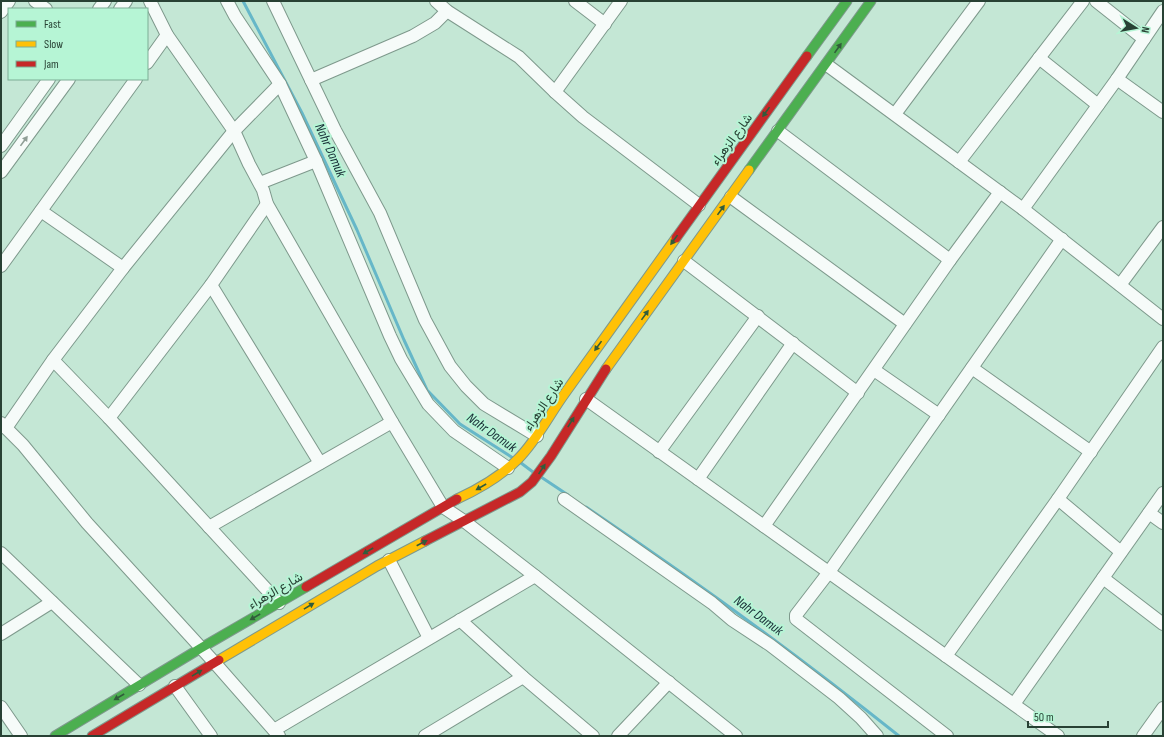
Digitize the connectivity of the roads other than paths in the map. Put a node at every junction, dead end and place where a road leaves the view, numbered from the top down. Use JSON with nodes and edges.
{"nodes":[{"id":1,"x":9,"y":1,"type":"edge"},
{"id":2,"x":35,"y":1,"type":"edge"},
{"id":3,"x":150,"y":1,"type":"edge"},
{"id":4,"x":227,"y":1,"type":"edge"},
{"id":5,"x":273,"y":1,"type":"edge"},
{"id":6,"x":436,"y":1,"type":"edge"},
{"id":7,"x":575,"y":1,"type":"edge"},
{"id":8,"x":621,"y":1,"type":"edge"},
{"id":9,"x":847,"y":1,"type":"edge"},
{"id":10,"x":871,"y":1,"type":"edge"},
{"id":11,"x":979,"y":1,"type":"edge"},
{"id":12,"x":1083,"y":1,"type":"edge"},
{"id":13,"x":1096,"y":1,"type":"edge"},
{"id":14,"x":45,"y":8,"type":"edge"},
{"id":15,"x":447,"y":11,"type":"junction"},
{"id":16,"x":1163,"y":11,"type":"edge"},
{"id":17,"x":1,"y":12,"type":"edge"},
{"id":18,"x":604,"y":24,"type":"junction"},
{"id":19,"x":167,"y":35,"type":"junction"},
{"id":20,"x":1144,"y":39,"type":"junction"},
{"id":21,"x":1039,"y":58,"type":"junction"},
{"id":22,"x":148,"y":62,"type":"edge"},
{"id":23,"x":826,"y":65,"type":"junction"},
{"id":24,"x":1117,"y":79,"type":"junction"},
{"id":25,"x":48,"y":80,"type":"edge"},
{"id":26,"x":68,"y":80,"type":"edge"},
{"id":27,"x":135,"y":80,"type":"edge"},
{"id":28,"x":311,"y":80,"type":"junction"},
{"id":29,"x":280,"y":84,"type":"junction"},
{"id":30,"x":797,"y":88,"type":"junction"},
{"id":31,"x":555,"y":92,"type":"junction"},
{"id":32,"x":777,"y":98,"type":"junction"},
{"id":33,"x":1098,"y":105,"type":"junction"},
{"id":34,"x":794,"y":109,"type":"junction"},
{"id":35,"x":1163,"y":112,"type":"edge"},
{"id":36,"x":895,"y":114,"type":"junction"},
{"id":37,"x":234,"y":131,"type":"junction"},
{"id":38,"x":778,"y":131,"type":"junction"},
{"id":39,"x":1,"y":146,"type":"edge"},
{"id":40,"x":316,"y":161,"type":"junction"},
{"id":41,"x":959,"y":162,"type":"junction"},
{"id":42,"x":1,"y":172,"type":"edge"},
{"id":43,"x":260,"y":183,"type":"junction"},
{"id":44,"x":1000,"y":192,"type":"junction"},
{"id":45,"x":731,"y":197,"type":"junction"},
{"id":46,"x":267,"y":204,"type":"junction"},
{"id":47,"x":699,"y":205,"type":"junction"},
{"id":48,"x":1023,"y":209,"type":"junction"},
{"id":49,"x":41,"y":211,"type":"junction"},
{"id":50,"x":1163,"y":227,"type":"edge"},
{"id":51,"x":1062,"y":239,"type":"junction"},
{"id":52,"x":950,"y":260,"type":"junction"},
{"id":53,"x":684,"y":261,"type":"junction"},
{"id":54,"x":1,"y":266,"type":"edge"},
{"id":55,"x":123,"y":268,"type":"junction"},
{"id":56,"x":211,"y":285,"type":"junction"},
{"id":57,"x":1120,"y":285,"type":"junction"},
{"id":58,"x":758,"y":316,"type":"junction"},
{"id":59,"x":1163,"y":319,"type":"edge"},
{"id":60,"x":905,"y":324,"type":"junction"},
{"id":61,"x":793,"y":343,"type":"junction"},
{"id":62,"x":1163,"y":347,"type":"edge"},
{"id":63,"x":53,"y":360,"type":"junction"},
{"id":64,"x":972,"y":368,"type":"junction"},
{"id":65,"x":874,"y":370,"type":"junction"},
{"id":66,"x":858,"y":393,"type":"junction"},
{"id":67,"x":586,"y":399,"type":"junction"},
{"id":68,"x":939,"y":415,"type":"junction"},
{"id":69,"x":109,"y":418,"type":"junction"},
{"id":70,"x":392,"y":422,"type":"junction"},
{"id":71,"x":3,"y":426,"type":"edge"},
{"id":72,"x":534,"y":439,"type":"junction"},
{"id":73,"x":659,"y":452,"type":"junction"},
{"id":74,"x":1091,"y":452,"type":"junction"},
{"id":75,"x":320,"y":463,"type":"junction"},
{"id":76,"x":510,"y":466,"type":"junction"},
{"id":77,"x":698,"y":479,"type":"junction"},
{"id":78,"x":1163,"y":493,"type":"edge"},
{"id":79,"x":564,"y":499,"type":"dead end"},
{"id":80,"x":1058,"y":499,"type":"junction"},
{"id":81,"x":443,"y":507,"type":"junction"},
{"id":82,"x":1149,"y":513,"type":"junction"},
{"id":83,"x":464,"y":521,"type":"junction"},
{"id":84,"x":1163,"y":523,"type":"edge"},
{"id":85,"x":764,"y":526,"type":"junction"},
{"id":86,"x":209,"y":527,"type":"junction"},
{"id":87,"x":1121,"y":552,"type":"junction"},
{"id":88,"x":1,"y":553,"type":"edge"},
{"id":89,"x":389,"y":560,"type":"junction"},
{"id":90,"x":829,"y":572,"type":"junction"},
{"id":91,"x":535,"y":576,"type":"junction"},
{"id":92,"x":1103,"y":578,"type":"junction"},
{"id":93,"x":52,"y":602,"type":"junction"},
{"id":94,"x":279,"y":603,"type":"junction"},
{"id":95,"x":460,"y":620,"type":"junction"},
{"id":96,"x":1163,"y":624,"type":"edge"},
{"id":97,"x":1,"y":634,"type":"edge"},
{"id":98,"x":429,"y":638,"type":"junction"},
{"id":99,"x":201,"y":648,"type":"junction"},
{"id":100,"x":946,"y":656,"type":"junction"},
{"id":101,"x":214,"y":662,"type":"junction"},
{"id":102,"x":523,"y":677,"type":"junction"},
{"id":103,"x":669,"y":682,"type":"junction"},
{"id":104,"x":139,"y":685,"type":"junction"},
{"id":105,"x":175,"y":686,"type":"junction"},
{"id":106,"x":1014,"y":704,"type":"junction"},
{"id":107,"x":1,"y":706,"type":"edge"},
{"id":108,"x":1163,"y":708,"type":"edge"},
{"id":109,"x":111,"y":731,"type":"edge"},
{"id":110,"x":277,"y":733,"type":"edge"},
{"id":111,"x":590,"y":735,"type":"edge"},
{"id":112,"x":21,"y":736,"type":"edge"},
{"id":113,"x":55,"y":736,"type":"edge"},
{"id":114,"x":92,"y":736,"type":"edge"},
{"id":115,"x":211,"y":736,"type":"edge"},
{"id":116,"x":425,"y":736,"type":"edge"},
{"id":117,"x":618,"y":736,"type":"edge"},
{"id":118,"x":736,"y":736,"type":"edge"},
{"id":119,"x":877,"y":736,"type":"edge"},
{"id":120,"x":947,"y":736,"type":"edge"},
{"id":121,"x":1058,"y":736,"type":"edge"},
{"id":122,"x":1143,"y":736,"type":"edge"}],
"edges":[{"from":1,"to":17,"type":"street"},
{"from":2,"to":14,"type":"street"},
{"from":3,"to":19,"type":"street"},
{"from":4,"to":29,"type":"street"},
{"from":5,"to":28,"type":"street"},
{"from":6,"to":15,"type":"street"},
{"from":7,"to":18,"type":"street"},
{"from":8,"to":18,"type":"street"},
{"from":9,"to":30,"type":"main road","name":"شارع الزهراء"},
{"from":23,"to":10,"type":"main road","name":"شارع الزهراء","one_way":true},
{"from":11,"to":36,"type":"street"},
{"from":12,"to":21,"type":"street"},
{"from":13,"to":20,"type":"street"},
{"from":15,"to":28,"type":"street"},
{"from":15,"to":31,"type":"street"},
{"from":16,"to":20,"type":"street"},
{"from":18,"to":31,"type":"street"},
{"from":19,"to":22,"type":"street"},
{"from":19,"to":37,"type":"street"},
{"from":20,"to":24,"type":"street"},
{"from":21,"to":33,"type":"street"},
{"from":21,"to":41,"type":"street"},
{"from":23,"to":30,"type":"main road","name":"شارع الزهراء"},
{"from":23,"to":36,"type":"street"},
{"from":24,"to":33,"type":"street"},
{"from":24,"to":35,"type":"street"},
{"from":25,"to":39,"type":"street"},
{"from":42,"to":26,"type":"street","one_way":true},
{"from":27,"to":49,"type":"street"},
{"from":28,"to":72,"type":"street"},
{"from":29,"to":37,"type":"street"},
{"from":29,"to":40,"type":"street"},
{"from":30,"to":32,"type":"main road","name":"شارع الزهراء"},
{"from":30,"to":34,"type":"main road","name":"شارع الزهراء"},
{"from":31,"to":47,"type":"street"},
{"from":32,"to":34,"type":"main road"},
{"from":32,"to":47,"type":"main road","name":"شارع الزهراء","one_way":true},
{"from":33,"to":48,"type":"street"},
{"from":34,"to":38,"type":"main road","name":"شارع الزهراء"},
{"from":36,"to":41,"type":"street"},
{"from":37,"to":43,"type":"street"},
{"from":37,"to":55,"type":"street"},
{"from":38,"to":45,"type":"main road","name":"شارع الزهراء"},
{"from":38,"to":52,"type":"street"},
{"from":40,"to":43,"type":"street"},
{"from":40,"to":76,"type":"street"},
{"from":41,"to":44,"type":"street"},
{"from":43,"to":46,"type":"street"},
{"from":44,"to":48,"type":"street"},
{"from":44,"to":52,"type":"street"},
{"from":53,"to":45,"type":"main road","name":"شارع الزهراء","one_way":true},
{"from":45,"to":60,"type":"street"},
{"from":46,"to":56,"type":"street"},
{"from":46,"to":70,"type":"street"},
{"from":47,"to":72,"type":"main road","name":"شارع الزهراء","one_way":true},
{"from":48,"to":51,"type":"street"},
{"from":49,"to":54,"type":"street"},
{"from":49,"to":55,"type":"street"},
{"from":50,"to":57,"type":"street"},
{"from":51,"to":57,"type":"street"},
{"from":51,"to":64,"type":"street"},
{"from":52,"to":60,"type":"street"},
{"from":53,"to":58,"type":"street"},
{"from":67,"to":53,"type":"main road","name":"شارع الزهراء","one_way":true},
{"from":55,"to":63,"type":"street"},
{"from":56,"to":69,"type":"street"},
{"from":56,"to":75,"type":"street"},
{"from":57,"to":59,"type":"street"},
{"from":58,"to":61,"type":"street"},
{"from":58,"to":73,"type":"street"},
{"from":60,"to":65,"type":"street"},
{"from":61,"to":66,"type":"street"},
{"from":61,"to":77,"type":"street"},
{"from":62,"to":74,"type":"street"},
{"from":63,"to":69,"type":"street"},
{"from":63,"to":71,"type":"street"},
{"from":64,"to":68,"type":"street"},
{"from":64,"to":74,"type":"street"},
{"from":65,"to":66,"type":"street"},
{"from":65,"to":68,"type":"street"},
{"from":66,"to":85,"type":"street"},
{"from":67,"to":73,"type":"street"},
{"from":83,"to":67,"type":"main road","name":"شارع الزهراء","one_way":true},
{"from":68,"to":90,"type":"street"},
{"from":69,"to":86,"type":"street"},
{"from":70,"to":75,"type":"street"},
{"from":70,"to":81,"type":"street"},
{"from":71,"to":99,"type":"street"},
{"from":72,"to":76,"type":"main road","name":"شارع الزهراء"},
{"from":73,"to":77,"type":"street"},
{"from":74,"to":80,"type":"street"},
{"from":75,"to":86,"type":"street"},
{"from":76,"to":81,"type":"main road","name":"شارع الزهراء","one_way":true},
{"from":77,"to":85,"type":"street"},
{"from":78,"to":82,"type":"street"},
{"from":79,"to":119,"type":"street"},
{"from":80,"to":87,"type":"street"},
{"from":80,"to":100,"type":"street"},
{"from":81,"to":83,"type":"street"},
{"from":81,"to":94,"type":"main road","name":"شارع الزهراء","one_way":true},
{"from":82,"to":84,"type":"street"},
{"from":82,"to":87,"type":"street"},
{"from":89,"to":83,"type":"main road","name":"شارع الزهراء","one_way":true},
{"from":83,"to":91,"type":"street"},
{"from":85,"to":90,"type":"street"},
{"from":86,"to":94,"type":"street"},
{"from":87,"to":92,"type":"street"},
{"from":88,"to":93,"type":"street"},
{"from":89,"to":98,"type":"street"},
{"from":101,"to":89,"type":"main road","name":"شارع الزهراء","one_way":true},
{"from":90,"to":100,"type":"street"},
{"from":90,"to":120,"type":"street"},
{"from":91,"to":95,"type":"street"},
{"from":91,"to":103,"type":"street"},
{"from":92,"to":96,"type":"street"},
{"from":92,"to":106,"type":"street"},
{"from":93,"to":97,"type":"street"},
{"from":93,"to":104,"type":"street"},
{"from":94,"to":99,"type":"main road","name":"شارع الزهراء","one_way":true},
{"from":95,"to":98,"type":"street"},
{"from":95,"to":102,"type":"street"},
{"from":98,"to":110,"type":"street"},
{"from":99,"to":101,"type":"street"},
{"from":99,"to":104,"type":"main road","name":"شارع الزهراء"},
{"from":100,"to":106,"type":"street"},
{"from":105,"to":101,"type":"main road","name":"شارع الزهراء","one_way":true},
{"from":101,"to":110,"type":"street"},
{"from":102,"to":111,"type":"street"},
{"from":102,"to":116,"type":"street"},
{"from":103,"to":117,"type":"street"},
{"from":103,"to":118,"type":"street"},
{"from":104,"to":113,"type":"main road","name":"شارع الزهراء","one_way":true},
{"from":105,"to":109,"type":"main road","name":"شارع الزهراء"},
{"from":105,"to":115,"type":"street"},
{"from":106,"to":121,"type":"street"},
{"from":107,"to":112,"type":"street"},
{"from":108,"to":122,"type":"street"},
{"from":109,"to":114,"type":"main road","name":"شارع الزهراء"}]}
